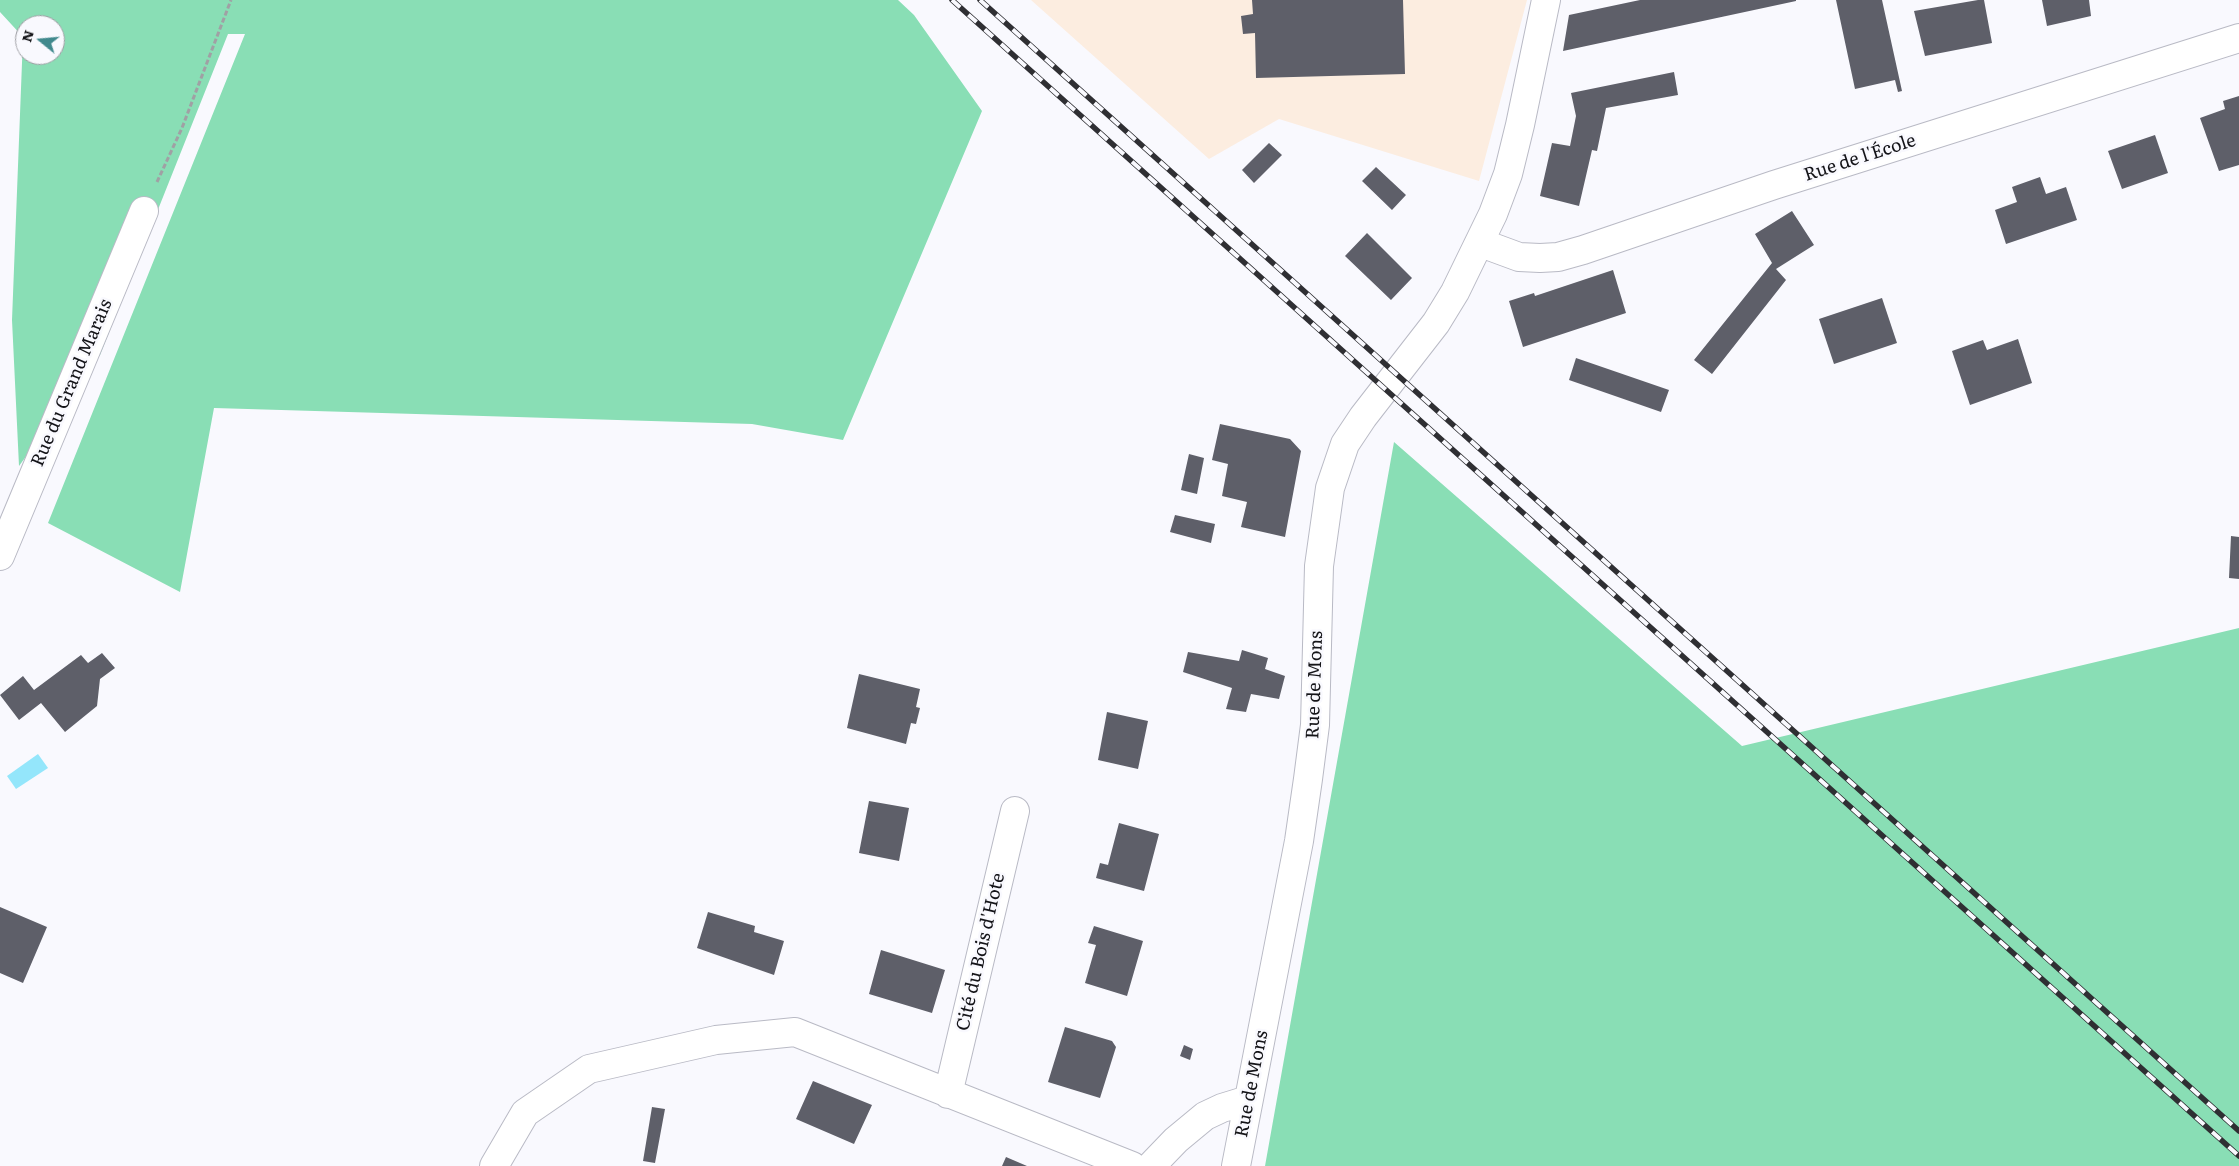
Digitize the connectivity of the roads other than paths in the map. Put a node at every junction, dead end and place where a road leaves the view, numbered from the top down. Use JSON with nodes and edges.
{"nodes":[{"id":1,"x":1546,"y":0,"type":"edge"},
{"id":2,"x":2239,"y":38,"type":"edge"},
{"id":3,"x":144,"y":211,"type":"road end"},
{"id":4,"x":1481,"y":243,"type":"junction"},
{"id":5,"x":0,"y":556,"type":"edge"},
{"id":6,"x":1015,"y":811,"type":"dead end"},
{"id":7,"x":948,"y":1094,"type":"junction"},
{"id":8,"x":1248,"y":1100,"type":"junction"},
{"id":9,"x":494,"y":1166,"type":"edge"},
{"id":10,"x":1132,"y":1166,"type":"edge"},
{"id":11,"x":1152,"y":1166,"type":"edge"},
{"id":12,"x":1236,"y":1166,"type":"edge"}],
"edges":[{"from":1,"to":4,"type":"street","name":"Rue de Mons"},
{"from":2,"to":4,"type":"street","name":"Rue de l'École"},
{"from":3,"to":5,"type":"street","name":"Rue du Grand Marais"},
{"from":4,"to":8,"type":"street","name":"Rue de Mons"},
{"from":6,"to":7,"type":"street","name":"Cité du Bois d'Hote"},
{"from":7,"to":9,"type":"street"},
{"from":7,"to":10,"type":"street"},
{"from":8,"to":11,"type":"street"},
{"from":8,"to":12,"type":"street","name":"Rue de Mons"}]}
